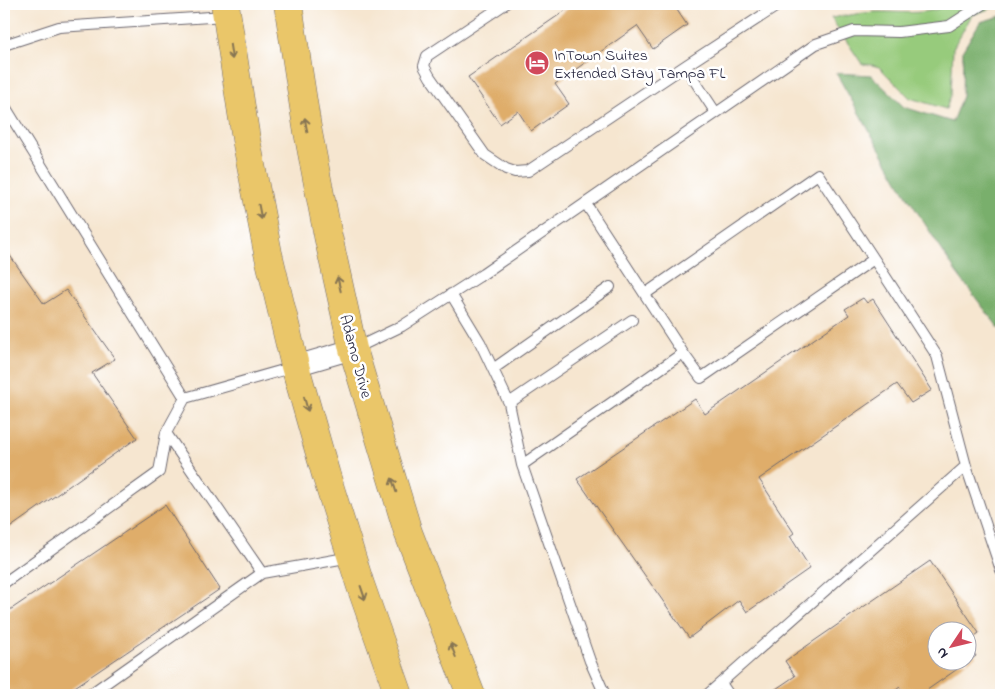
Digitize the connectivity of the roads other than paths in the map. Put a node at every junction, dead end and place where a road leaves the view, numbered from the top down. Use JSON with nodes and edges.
{"nodes":[{"id":1,"x":288,"y":4,"type":"edge"},
{"id":2,"x":505,"y":4,"type":"edge"},
{"id":3,"x":780,"y":4,"type":"edge"},
{"id":4,"x":983,"y":4,"type":"edge"},
{"id":5,"x":225,"y":10,"type":"edge"},
{"id":6,"x":4,"y":45,"type":"edge"},
{"id":7,"x":685,"y":66,"type":"junction"},
{"id":8,"x":4,"y":105,"type":"edge"},
{"id":9,"x":716,"y":113,"type":"junction"},
{"id":10,"x":586,"y":204,"type":"junction"},
{"id":11,"x":874,"y":259,"type":"junction"},
{"id":12,"x":610,"y":287,"type":"dead end"},
{"id":13,"x":451,"y":294,"type":"junction"},
{"id":14,"x":645,"y":294,"type":"junction"},
{"id":15,"x":632,"y":320,"type":"dead end"},
{"id":16,"x":353,"y":349,"type":"junction"},
{"id":17,"x":683,"y":353,"type":"junction"},
{"id":18,"x":295,"y":366,"type":"junction"},
{"id":19,"x":493,"y":370,"type":"junction"},
{"id":20,"x":185,"y":398,"type":"junction"},
{"id":21,"x":509,"y":404,"type":"junction"},
{"id":22,"x":166,"y":433,"type":"junction"},
{"id":23,"x":522,"y":465,"type":"junction"},
{"id":24,"x":966,"y":466,"type":"junction"},
{"id":25,"x":352,"y":556,"type":"junction"},
{"id":26,"x":1001,"y":570,"type":"edge"},
{"id":27,"x":262,"y":573,"type":"junction"},
{"id":28,"x":4,"y":583,"type":"edge"},
{"id":29,"x":721,"y":683,"type":"junction"},
{"id":30,"x":88,"y":695,"type":"edge"},
{"id":31,"x":399,"y":695,"type":"edge"},
{"id":32,"x":471,"y":695,"type":"edge"},
{"id":33,"x":605,"y":695,"type":"edge"},
{"id":34,"x":707,"y":695,"type":"edge"},
{"id":35,"x":730,"y":695,"type":"edge"}],
"edges":[{"from":16,"to":1,"type":"main road","name":"Adamo Drive","one_way":true},
{"from":2,"to":7,"type":"lane"},
{"from":3,"to":7,"type":"lane"},
{"from":4,"to":9,"type":"lane"},
{"from":5,"to":6,"type":"lane"},
{"from":5,"to":18,"type":"main road","one_way":true},
{"from":7,"to":9,"type":"lane"},
{"from":8,"to":20,"type":"lane"},
{"from":9,"to":10,"type":"lane"},
{"from":10,"to":13,"type":"lane"},
{"from":10,"to":14,"type":"lane"},
{"from":11,"to":14,"type":"lane"},
{"from":11,"to":17,"type":"lane"},
{"from":11,"to":24,"type":"lane"},
{"from":12,"to":19,"type":"lane"},
{"from":13,"to":16,"type":"lane"},
{"from":13,"to":19,"type":"lane"},
{"from":14,"to":17,"type":"lane"},
{"from":15,"to":21,"type":"lane"},
{"from":16,"to":18,"type":"street"},
{"from":32,"to":16,"type":"main road","name":"Adamo Drive","one_way":true},
{"from":17,"to":23,"type":"lane"},
{"from":18,"to":20,"type":"lane"},
{"from":18,"to":25,"type":"main road","one_way":true},
{"from":19,"to":21,"type":"lane"},
{"from":20,"to":22,"type":"lane"},
{"from":21,"to":23,"type":"lane"},
{"from":22,"to":27,"type":"lane"},
{"from":22,"to":28,"type":"lane"},
{"from":23,"to":33,"type":"lane"},
{"from":24,"to":26,"type":"lane"},
{"from":24,"to":29,"type":"lane"},
{"from":25,"to":27,"type":"lane"},
{"from":25,"to":31,"type":"main road","one_way":true},
{"from":27,"to":30,"type":"lane"},
{"from":29,"to":34,"type":"lane"},
{"from":29,"to":35,"type":"lane"}]}
